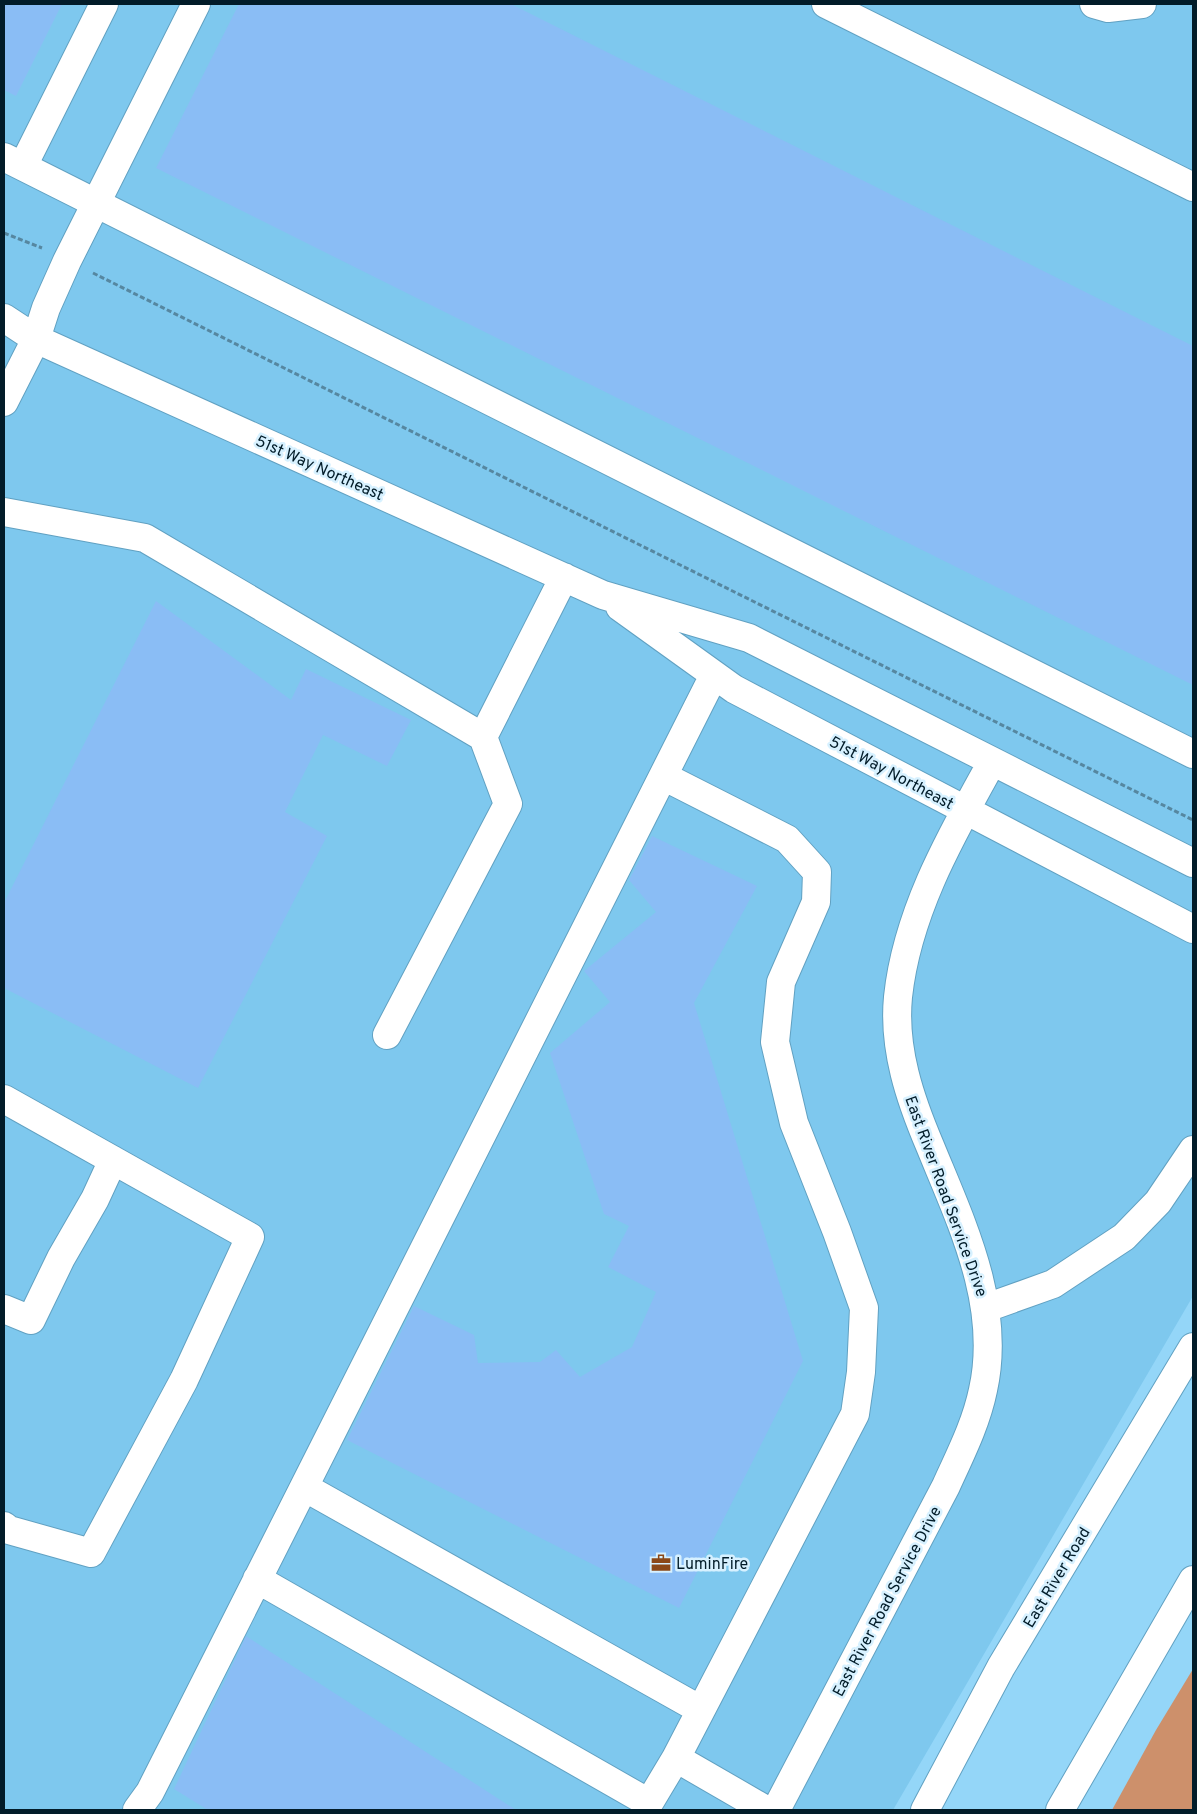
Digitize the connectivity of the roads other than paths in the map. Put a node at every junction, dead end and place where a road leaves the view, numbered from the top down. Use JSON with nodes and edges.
{"nodes":[{"id":1,"x":104,"y":4,"type":"edge"},
{"id":2,"x":196,"y":4,"type":"edge"},
{"id":3,"x":826,"y":4,"type":"edge"},
{"id":4,"x":1094,"y":4,"type":"edge"},
{"id":5,"x":1142,"y":4,"type":"edge"},
{"id":6,"x":13,"y":162,"type":"edge"},
{"id":7,"x":1193,"y":186,"type":"edge"},
{"id":8,"x":96,"y":203,"type":"junction"},
{"id":9,"x":4,"y":318,"type":"edge"},
{"id":10,"x":36,"y":340,"type":"junction"},
{"id":11,"x":4,"y":402,"type":"edge"},
{"id":12,"x":4,"y":512,"type":"edge"},
{"id":13,"x":564,"y":577,"type":"junction"},
{"id":14,"x":603,"y":595,"type":"junction"},
{"id":15,"x":714,"y":675,"type":"junction"},
{"id":16,"x":483,"y":737,"type":"junction"},
{"id":17,"x":1193,"y":754,"type":"edge"},
{"id":18,"x":992,"y":762,"type":"junction"},
{"id":19,"x":663,"y":776,"type":"junction"},
{"id":20,"x":965,"y":811,"type":"junction"},
{"id":21,"x":1193,"y":863,"type":"edge"},
{"id":22,"x":1193,"y":929,"type":"edge"},
{"id":23,"x":387,"y":1036,"type":"dead end"},
{"id":24,"x":4,"y":1099,"type":"edge"},
{"id":25,"x":1193,"y":1150,"type":"edge"},
{"id":26,"x":113,"y":1160,"type":"junction"},
{"id":27,"x":4,"y":1308,"type":"edge"},
{"id":28,"x":986,"y":1308,"type":"junction"},
{"id":29,"x":1193,"y":1347,"type":"edge"},
{"id":30,"x":304,"y":1486,"type":"junction"},
{"id":31,"x":4,"y":1526,"type":"edge"},
{"id":32,"x":257,"y":1579,"type":"junction"},
{"id":33,"x":1193,"y":1580,"type":"edge"},
{"id":34,"x":701,"y":1710,"type":"junction"},
{"id":35,"x":676,"y":1758,"type":"junction"},
{"id":36,"x":647,"y":1807,"type":"edge"},
{"id":37,"x":138,"y":1810,"type":"edge"},
{"id":38,"x":766,"y":1810,"type":"edge"},
{"id":39,"x":776,"y":1810,"type":"edge"},
{"id":40,"x":925,"y":1810,"type":"edge"},
{"id":41,"x":1060,"y":1810,"type":"edge"}],
"edges":[{"from":1,"to":6,"type":"street"},
{"from":2,"to":8,"type":"street"},
{"from":3,"to":7,"type":"street"},
{"from":4,"to":5,"type":"street"},
{"from":6,"to":8,"type":"street"},
{"from":8,"to":10,"type":"street"},
{"from":8,"to":17,"type":"street"},
{"from":9,"to":10,"type":"street","name":"51st Way Northeast"},
{"from":10,"to":11,"type":"street"},
{"from":10,"to":13,"type":"street","name":"51st Way Northeast"},
{"from":12,"to":16,"type":"street"},
{"from":13,"to":14,"type":"street","name":"51st Way Northeast"},
{"from":13,"to":16,"type":"street"},
{"from":14,"to":15,"type":"street","name":"51st Way Northeast"},
{"from":14,"to":18,"type":"street","name":"51st Way Northeast"},
{"from":15,"to":19,"type":"street"},
{"from":15,"to":20,"type":"street","name":"51st Way Northeast"},
{"from":16,"to":23,"type":"street"},
{"from":18,"to":20,"type":"street","name":"East River Road Service Drive"},
{"from":18,"to":21,"type":"street","name":"51st Way Northeast"},
{"from":19,"to":30,"type":"street"},
{"from":19,"to":34,"type":"street"},
{"from":20,"to":22,"type":"street","name":"51st Way Northeast"},
{"from":20,"to":28,"type":"street","name":"East River Road Service Drive"},
{"from":24,"to":26,"type":"street"},
{"from":25,"to":28,"type":"street"},
{"from":26,"to":27,"type":"street"},
{"from":26,"to":31,"type":"street"},
{"from":28,"to":39,"type":"street","name":"East River Road Service Drive"},
{"from":29,"to":40,"type":"street","name":"East River Road"},
{"from":30,"to":32,"type":"street"},
{"from":30,"to":34,"type":"street"},
{"from":32,"to":36,"type":"street"},
{"from":32,"to":37,"type":"street"},
{"from":33,"to":41,"type":"street"},
{"from":34,"to":35,"type":"street"},
{"from":35,"to":36,"type":"street"},
{"from":35,"to":38,"type":"street"}]}
